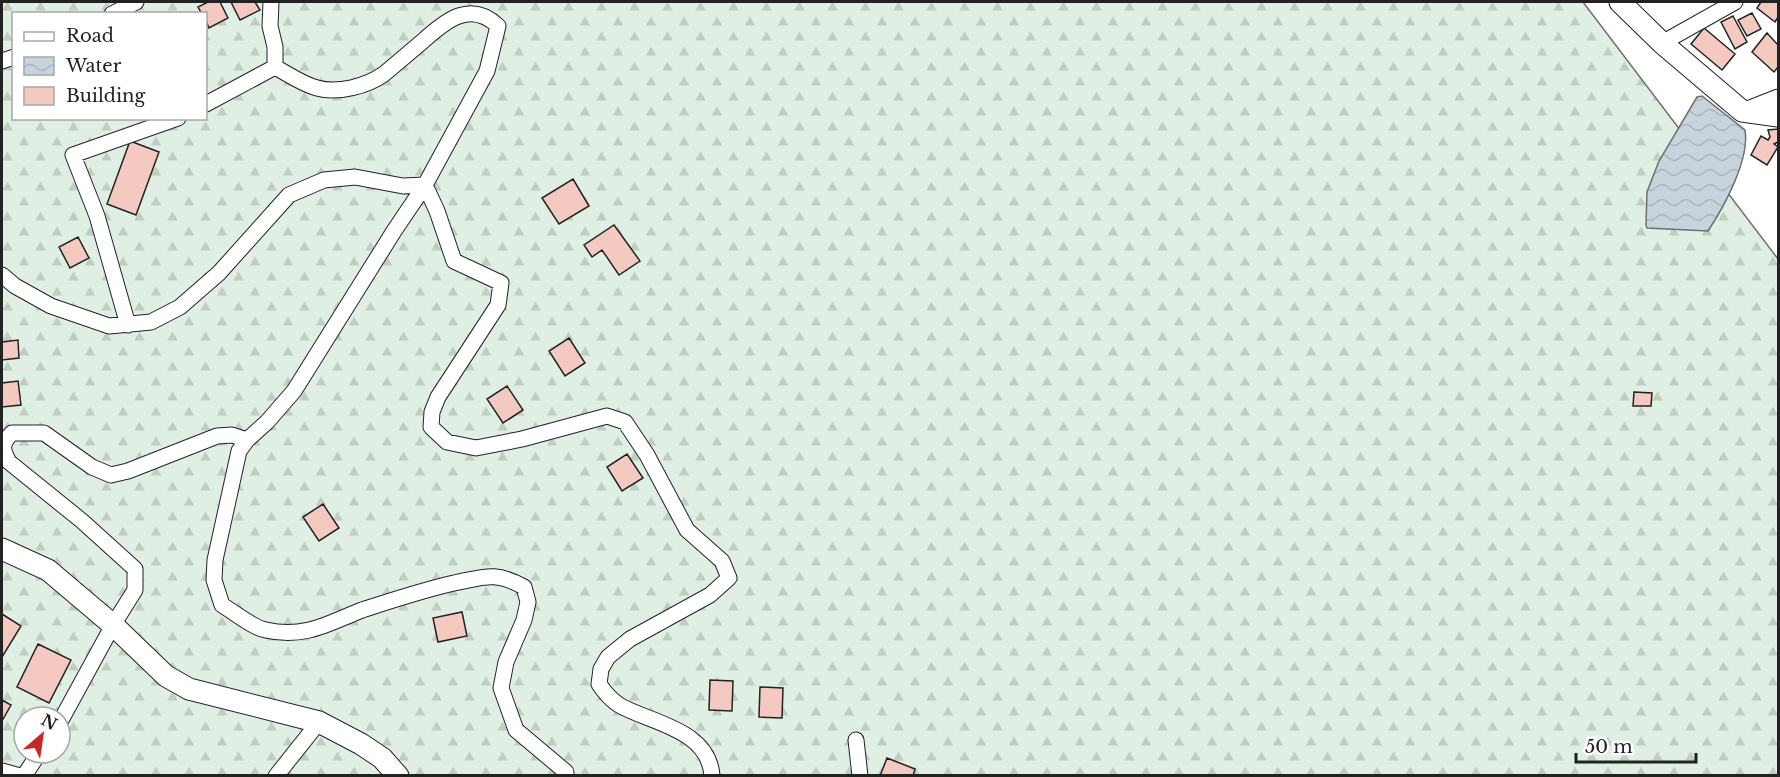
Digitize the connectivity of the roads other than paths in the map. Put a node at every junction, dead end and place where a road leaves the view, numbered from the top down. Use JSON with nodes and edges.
{"nodes":[{"id":1,"x":136,"y":2,"type":"edge"},
{"id":2,"x":271,"y":2,"type":"edge"},
{"id":3,"x":1620,"y":2,"type":"edge"},
{"id":4,"x":1735,"y":2,"type":"edge"},
{"id":5,"x":116,"y":12,"type":"edge"},
{"id":6,"x":1662,"y":43,"type":"junction"},
{"id":7,"x":274,"y":67,"type":"junction"},
{"id":8,"x":1779,"y":97,"type":"edge"},
{"id":9,"x":207,"y":103,"type":"edge"},
{"id":10,"x":1742,"y":111,"type":"junction"},
{"id":11,"x":1779,"y":116,"type":"edge"},
{"id":12,"x":172,"y":120,"type":"edge"},
{"id":13,"x":425,"y":185,"type":"junction"},
{"id":14,"x":2,"y":275,"type":"edge"},
{"id":15,"x":128,"y":325,"type":"junction"},
{"id":16,"x":247,"y":440,"type":"junction"},
{"id":17,"x":2,"y":549,"type":"edge"},
{"id":18,"x":113,"y":625,"type":"junction"},
{"id":19,"x":69,"y":705,"type":"edge"},
{"id":20,"x":319,"y":723,"type":"junction"},
{"id":21,"x":856,"y":740,"type":"dead end"},
{"id":22,"x":2,"y":771,"type":"edge"},
{"id":23,"x":22,"y":776,"type":"edge"},
{"id":24,"x":276,"y":776,"type":"edge"},
{"id":25,"x":398,"y":776,"type":"edge"},
{"id":26,"x":566,"y":776,"type":"edge"},
{"id":27,"x":712,"y":776,"type":"edge"},
{"id":28,"x":860,"y":776,"type":"edge"}],
"edges":[{"from":1,"to":5,"type":"street"},
{"from":2,"to":7,"type":"street"},
{"from":3,"to":6,"type":"street"},
{"from":4,"to":6,"type":"street"},
{"from":6,"to":10,"type":"street"},
{"from":7,"to":9,"type":"street"},
{"from":7,"to":13,"type":"street"},
{"from":8,"to":10,"type":"street"},
{"from":10,"to":11,"type":"street"},
{"from":12,"to":15,"type":"street"},
{"from":13,"to":15,"type":"street"},
{"from":13,"to":16,"type":"street"},
{"from":13,"to":27,"type":"street"},
{"from":14,"to":15,"type":"street"},
{"from":16,"to":18,"type":"street"},
{"from":16,"to":26,"type":"street"},
{"from":17,"to":18,"type":"street"},
{"from":18,"to":19,"type":"street"},
{"from":18,"to":20,"type":"street"},
{"from":20,"to":24,"type":"street"},
{"from":20,"to":25,"type":"street"},
{"from":21,"to":28,"type":"street"},
{"from":22,"to":23,"type":"street"}]}
